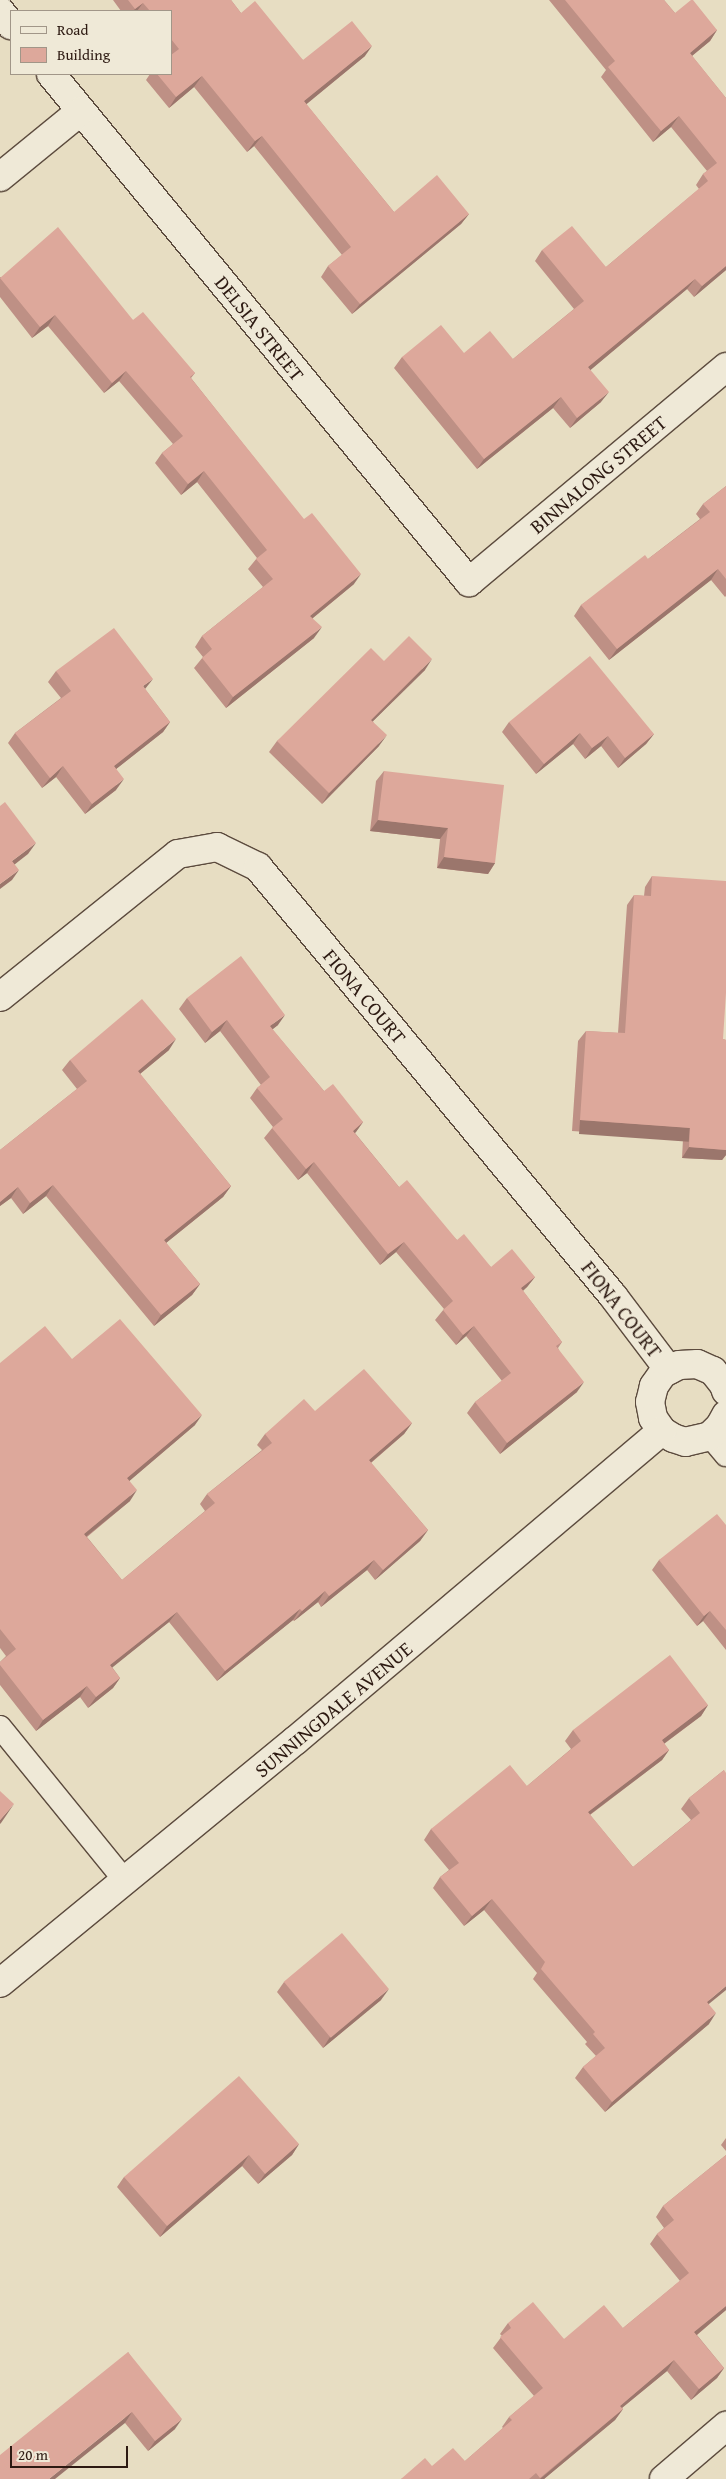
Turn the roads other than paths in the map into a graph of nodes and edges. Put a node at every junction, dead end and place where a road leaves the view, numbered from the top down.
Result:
1 (0, 11) edge
2 (10, 23) edge
3 (52, 75) edge
4 (81, 111) junction
5 (0, 177) edge
6 (726, 366) edge
7 (469, 582) joint
8 (0, 997) edge
9 (669, 1370) junction
10 (725, 1386) edge
11 (726, 1415) edge
12 (662, 1431) junction
13 (718, 1445) edge
14 (0, 1727) edge
15 (125, 1880) junction
16 (0, 1983) edge
17 (726, 2426) edge
18 (664, 2479) edge

1 - 2 street
3 - 4 street, DELSIA STREET
4 - 5 street
4 - 7 street, DELSIA STREET
6 - 7 street, BINNALONG STREET
8 - 9 street, FIONA COURT
9 - 10 street
9 - 12 street
11 - 13 street
12 - 13 street
12 - 15 street, SUNNINGDALE AVENUE
14 - 15 lane
15 - 16 street, SUNNINGDALE AVENUE
17 - 18 street

